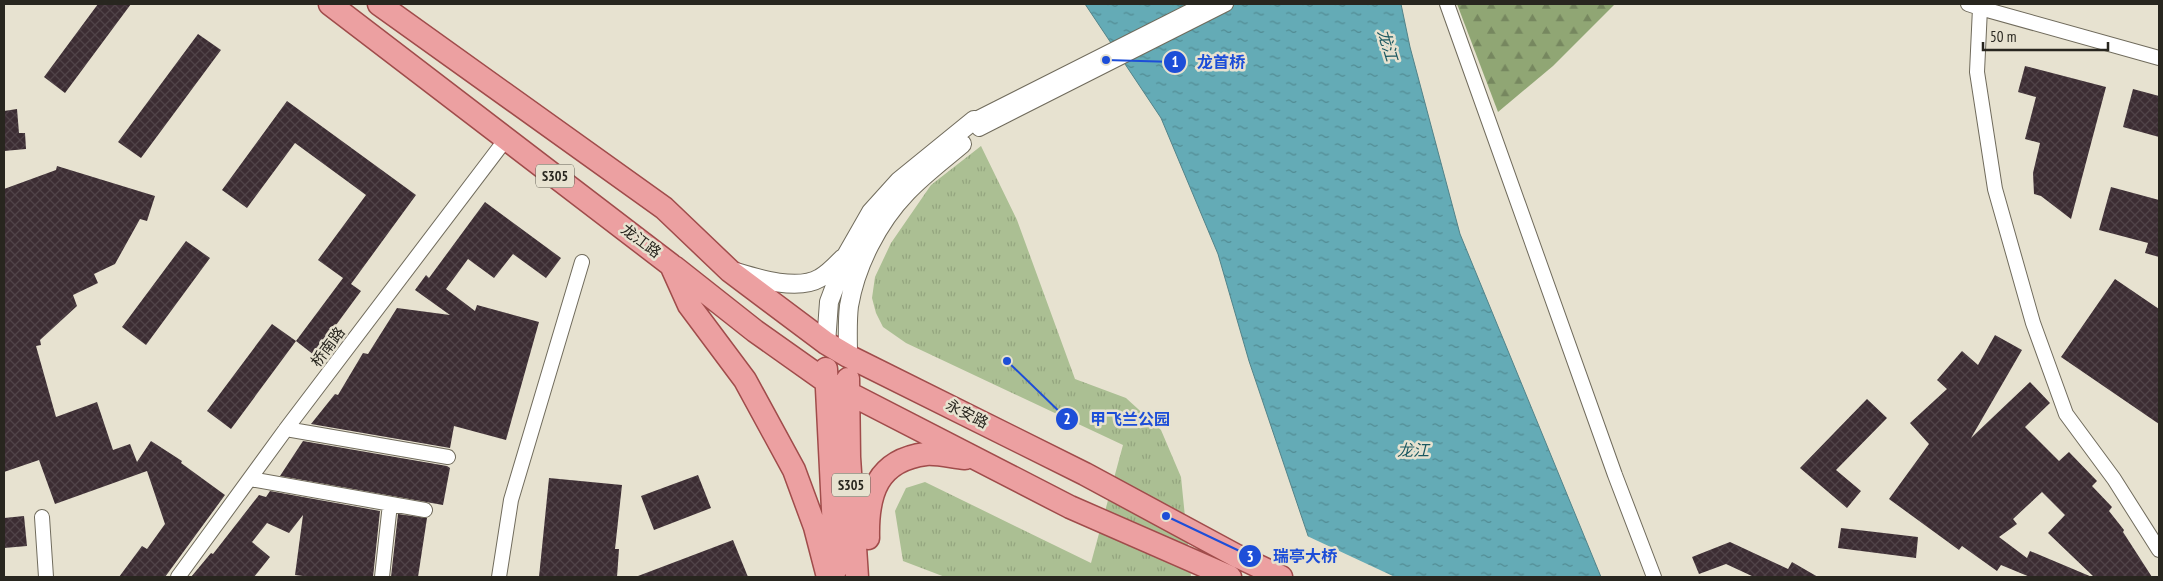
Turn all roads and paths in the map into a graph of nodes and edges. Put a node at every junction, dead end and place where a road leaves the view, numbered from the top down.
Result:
1 (330, 4) edge
2 (379, 4) edge
3 (1204, 4) edge
4 (1226, 4) edge
5 (1447, 4) edge
6 (1974, 6) edge
7 (2159, 58) edge
8 (976, 125) junction
9 (506, 139) junction
10 (847, 254) junction
11 (582, 262) dead end
12 (671, 265) junction
13 (730, 270) junction
14 (826, 343) junction
15 (848, 356) junction
16 (827, 382) junction
17 (848, 392) junction
18 (286, 429) junction
19 (448, 457) dead end
20 (980, 460) junction
21 (250, 479) junction
22 (390, 504) junction
23 (426, 510) dead end
24 (42, 517) dead end
25 (2159, 550) edge
26 (46, 577) edge
27 (178, 577) edge
28 (382, 577) edge
29 (499, 577) edge
30 (828, 577) edge
31 (836, 577) edge
32 (858, 577) edge
33 (1230, 577) edge
34 (1281, 577) edge
35 (1654, 577) edge

1 - 9 main road, 龙江路 / S305
2 - 13 main road, S305
3 - 8 street
4 - 8 street
5 - 35 street
6 - 7 street
6 - 25 street
8 - 10 street
8 - 15 street
9 - 12 main road, 龙江路 / S305
9 - 18 street, 桥南路
10 - 13 street
10 - 14 street
11 - 29 street
12 - 16 main road
12 - 30 main road, 龙江路 / S305
13 - 14 main road, 永安路
14 - 15 main road, 永安路
14 - 16 main road
15 - 17 main road
15 - 34 main road, 永安路
16 - 17 main road
16 - 31 main road
17 - 20 main road
17 - 32 main road, S305
18 - 19 street
18 - 21 street, 桥南路
20 - 32 main road
20 - 33 main road
21 - 22 street
21 - 27 street, 桥南路
22 - 23 street
22 - 28 street
24 - 26 street

